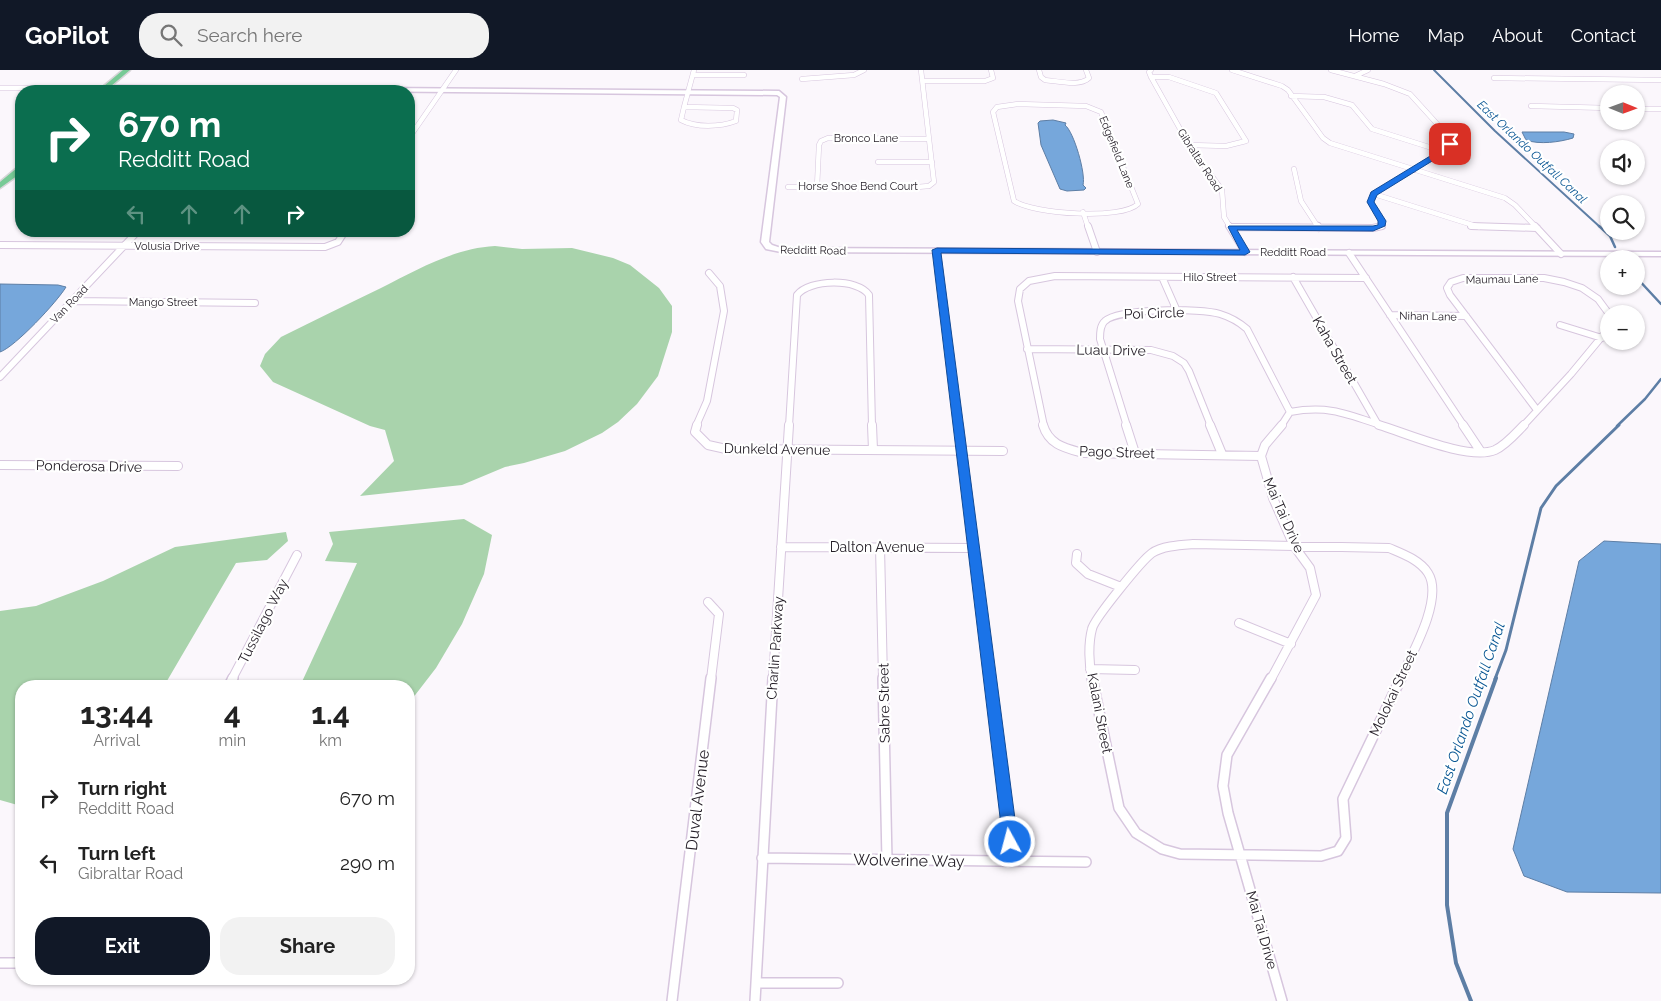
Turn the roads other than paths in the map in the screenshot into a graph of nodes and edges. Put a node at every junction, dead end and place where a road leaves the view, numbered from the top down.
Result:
1 (456, 70) edge
2 (864, 70) edge
3 (921, 70) edge
4 (991, 70) edge
5 (1039, 70) edge
6 (1086, 70) edge
7 (1151, 70) edge
8 (1232, 70) edge
9 (1331, 70) edge
10 (1368, 70) edge
11 (131, 71) edge
12 (694, 73) edge
13 (744, 75) dead end
14 (1355, 76) junction
15 (1151, 77) junction
16 (1494, 78) dead end
17 (802, 79) dead end
18 (1661, 80) edge
19 (923, 81) junction
20 (110, 85) edge
21 (118, 85) edge
22 (0, 88) edge
23 (15, 88) edge
24 (415, 90) edge
25 (441, 90) junction
26 (688, 91) junction
27 (1291, 96) junction
28 (1532, 106) dead end
29 (684, 107) junction
30 (1600, 108) edge
31 (1645, 108) edge
32 (1661, 109) edge
33 (415, 129) edge
34 (929, 139) junction
35 (1189, 146) junction
36 (1441, 152) junction
37 (1467, 159) dead end
38 (878, 162) dead end
39 (932, 162) junction
40 (15, 164) edge
41 (1415, 168) junction
42 (1294, 169) dead end
43 (15, 174) edge
44 (1, 176) edge
45 (0, 186) edge
46 (788, 187) dead end
47 (817, 187) junction
48 (1374, 194) junction
49 (1084, 212) junction
50 (1232, 227) junction
51 (1319, 228) junction
52 (1537, 228) junction
53 (132, 237) edge
54 (340, 237) edge
55 (0, 245) edge
56 (124, 246) junction
57 (937, 250) junction
58 (1097, 252) junction
59 (1245, 252) junction
60 (1349, 253) junction
61 (1561, 254) junction
62 (1661, 254) edge
63 (709, 273) dead end
64 (1055, 276) joint
65 (1162, 277) junction
66 (1293, 277) junction
67 (1366, 278) junction
68 (72, 301) junction
69 (255, 303) dead end
70 (1602, 305) edge
71 (1177, 311) junction
72 (1390, 315) junction
73 (1466, 316) junction
74 (1560, 325) dead end
75 (1600, 337) edge
76 (1600, 340) edge
77 (1027, 349) junction
78 (1104, 350) junction
79 (0, 376) edge
80 (1537, 410) junction
81 (1290, 412) junction
82 (1377, 423) junction
83 (787, 449) junction
84 (873, 450) junction
85 (962, 450) junction
86 (1003, 451) dead end
87 (1481, 452) junction
88 (1135, 453) junction
89 (1222, 454) junction
90 (1261, 456) junction
91 (0, 465) edge
92 (178, 466) dead end
93 (1294, 546) junction
94 (781, 547) junction
95 (880, 547) junction
96 (974, 548) junction
97 (1077, 554) dead end
98 (297, 555) dead end
99 (1121, 587) junction
100 (708, 602) dead end
101 (1239, 623) dead end
102 (1291, 644) junction
103 (1090, 669) junction
104 (1136, 670) dead end
105 (232, 680) edge
106 (1240, 853) junction
107 (762, 858) junction
108 (888, 860) junction
109 (1013, 861) junction
110 (1086, 862) dead end
111 (0, 962) edge
112 (15, 963) edge
113 (838, 983) dead end
114 (756, 984) junction
115 (672, 1001) edge
116 (755, 1001) edge
117 (1282, 1001) edge

1 - 25 street
2 - 17 street
3 - 19 street, Horse Shoe Bend Court
4 - 19 street
5 - 6 street
7 - 15 street, Gibraltar Road
8 - 27 street
9 - 14 street
10 - 14 street
11 - 20 main road
11 - 21 main road
12 - 13 street
12 - 26 street
14 - 36 street
15 - 35 street, Gibraltar Road
15 - 35 street
16 - 18 street
19 - 34 street, Horse Shoe Bend Court
22 - 23 street
24 - 25 street, Redditt Road
25 - 26 street, Redditt Road
25 - 33 street
26 - 29 street
26 - 57 street, Redditt Road
27 - 36 street
27 - 41 street
28 - 30 street
29 - 29 street
31 - 32 street
34 - 39 street, Horse Shoe Bend Court
34 - 47 street, Bronco Lane
35 - 50 street, Gibraltar Road
36 - 37 street
36 - 41 street
38 - 39 street
39 - 47 street, Horse Shoe Bend Court
40 - 44 main road
41 - 48 street
41 - 52 street
42 - 51 street
43 - 45 main road
46 - 47 street, Horse Shoe Bend Court
48 - 51 street
48 - 52 street
49 - 49 street, Edgefield Lane
49 - 58 street
50 - 51 street
50 - 59 street, Gibraltar Road
52 - 61 street
53 - 56 street, Van Road
54 - 56 street, Volusia Drive
55 - 56 street, Volusia Drive
56 - 68 street, Van Road
57 - 58 street, Redditt Road
57 - 85 street
58 - 59 street, Redditt Road
59 - 60 street, Redditt Road
60 - 61 street, Redditt Road
60 - 67 street
61 - 62 street, Redditt Road
63 - 83 street, Dunkeld Avenue
64 - 65 street, Hilo Street
64 - 77 street, Pago Street
65 - 66 street, Hilo Street
65 - 71 street
66 - 67 street, Hilo Street
66 - 82 street, Kaha Street
67 - 72 street
68 - 69 street, Mango Street
68 - 79 street, Van Road
70 - 73 street, Maumau Lane
71 - 78 street, Poi Circle
71 - 81 street, Poi Circle
72 - 73 street, Nihan Lane
72 - 87 street
73 - 80 street, Maumau Lane
74 - 75 street
76 - 80 street
77 - 78 street, Luau Drive
77 - 88 street, Pago Street
78 - 88 street, Poi Circle
78 - 89 street, Luau Drive
80 - 87 street
81 - 82 street
81 - 90 street
82 - 87 street
83 - 84 street, Dunkeld Avenue
83 - 84 street, Charlin Parkway
83 - 94 street, Charlin Parkway
84 - 85 street, Dunkeld Avenue
85 - 86 street, Dunkeld Avenue
85 - 96 street
88 - 89 street, Pago Street
89 - 90 street, Pago Street
90 - 93 street, Mai Tai Drive
91 - 92 street, Ponderosa Drive
93 - 99 street, Kalani Street
93 - 102 street, Mai Tai Drive
93 - 106 street, Molokai Street
94 - 95 street, Dalton Avenue
94 - 107 street, Charlin Parkway
95 - 96 street, Dalton Avenue
95 - 108 street, Sabre Street
96 - 109 street
97 - 99 street
98 - 105 street, Tussilago Way
99 - 103 street, Kalani Street
100 - 115 street, Duval Avenue
101 - 102 street
102 - 106 street, Mai Tai Drive
103 - 104 street
103 - 106 street, Kalani Street
106 - 117 street, Mai Tai Drive
107 - 108 street, Wolverine Way
107 - 114 street, Charlin Parkway
108 - 109 street, Wolverine Way
109 - 110 street, Wolverine Way
111 - 112 street
113 - 114 street
114 - 116 street, Charlin Parkway

